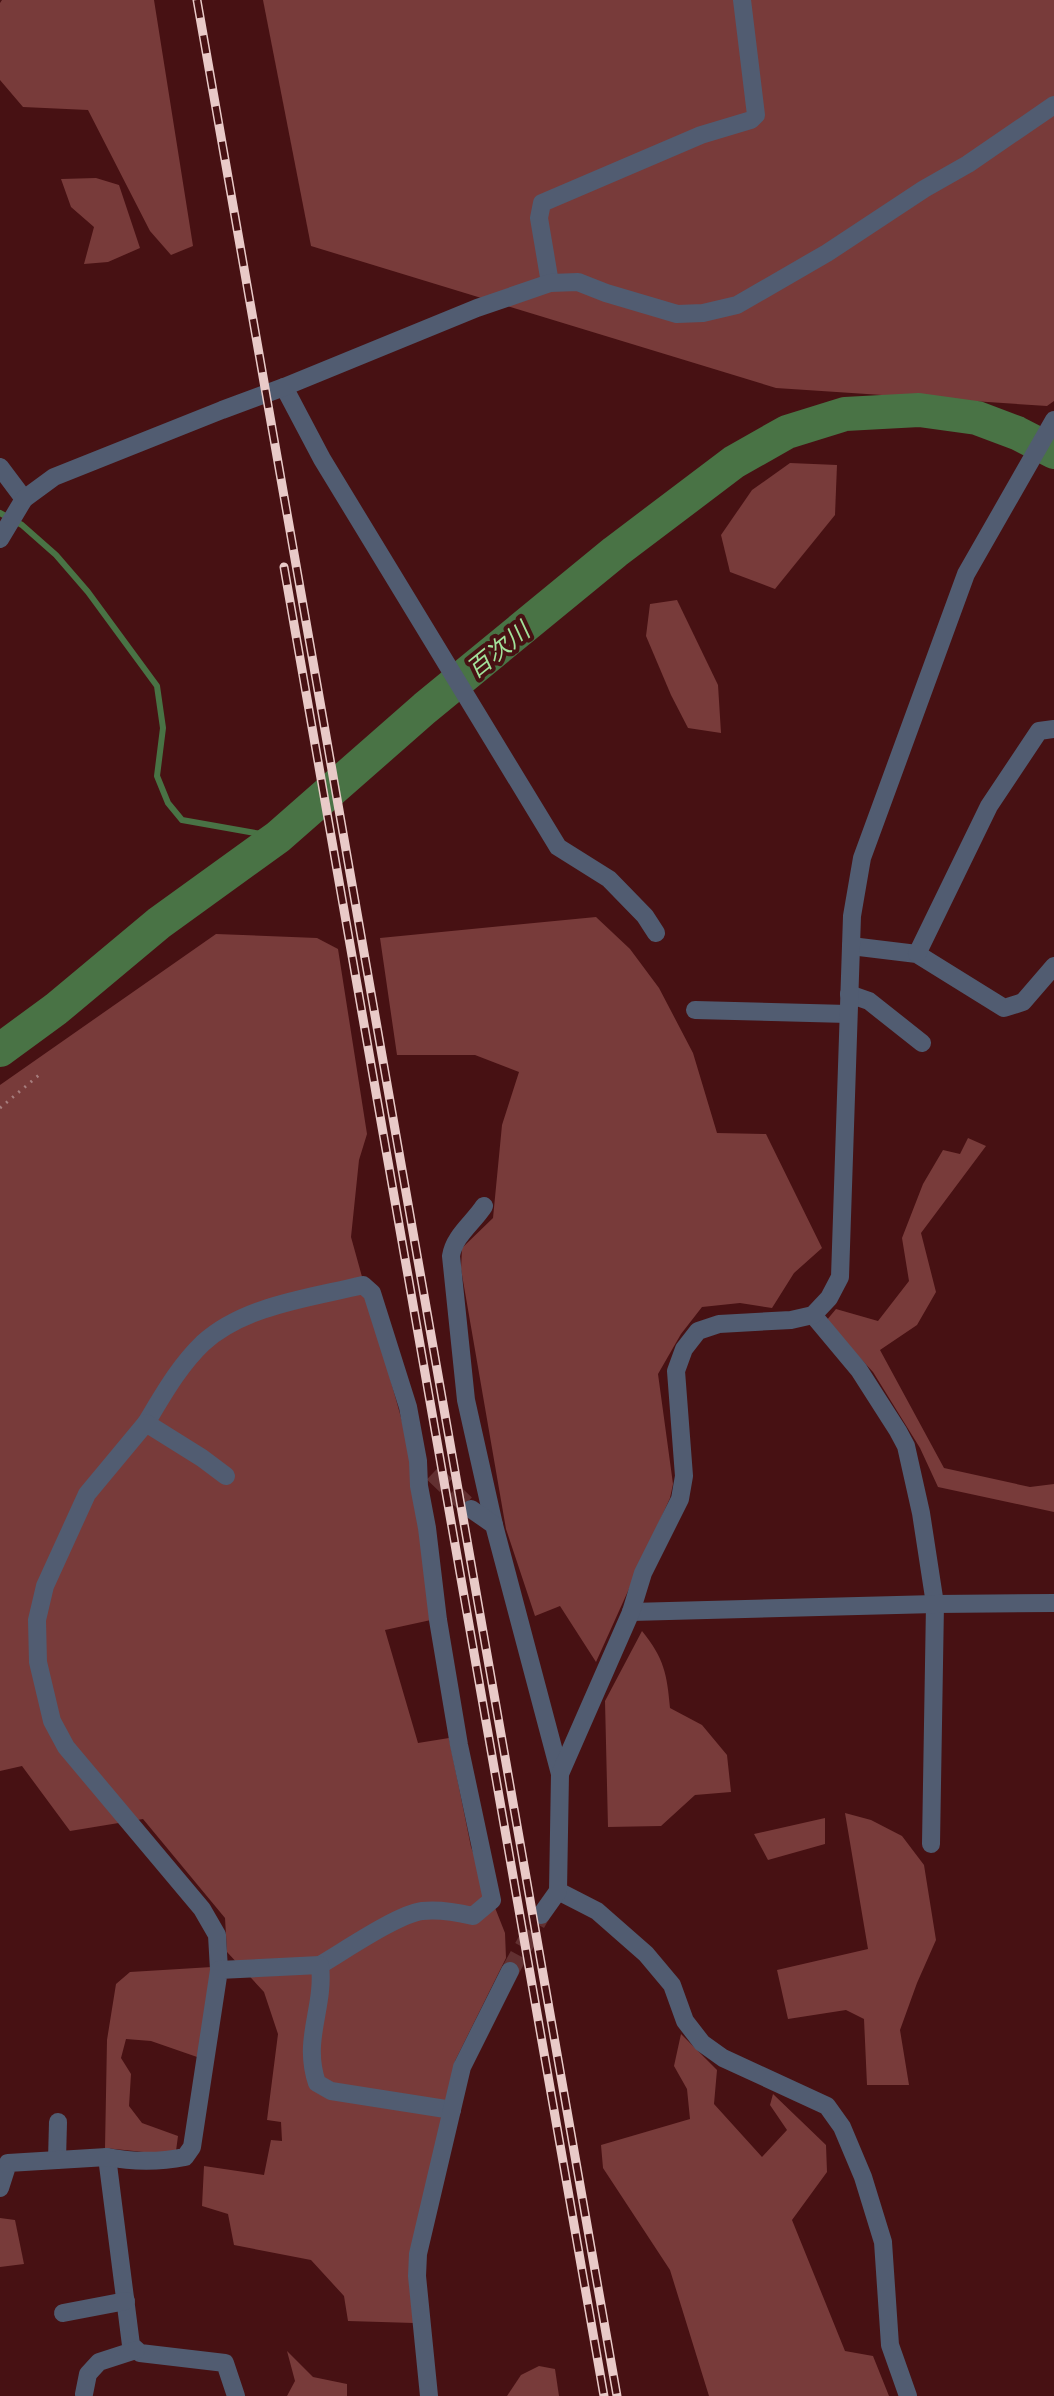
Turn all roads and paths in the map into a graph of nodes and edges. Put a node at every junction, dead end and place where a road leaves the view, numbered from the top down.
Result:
1 (742, 0) edge
2 (1054, 105) edge
3 (550, 283) junction
4 (284, 387) junction
5 (1052, 425) edge
6 (0, 467) edge
7 (12, 520) edge
8 (1054, 729) edge
9 (656, 933) dead end
10 (851, 946) junction
11 (917, 954) junction
12 (1054, 966) edge
13 (849, 994) junction
14 (695, 1010) dead end
15 (848, 1014) junction
16 (922, 1043) dead end
17 (39, 1075) dead end
18 (0, 1108) edge
19 (484, 1206) dead end
20 (813, 1315) junction
21 (146, 1423) junction
22 (226, 1476) dead end
23 (471, 1509) tunnel mouth
24 (494, 1525) junction
25 (1054, 1603) edge
26 (935, 1604) junction
27 (631, 1612) junction
28 (560, 1774) junction
29 (931, 1844) dead end
30 (558, 1891) junction
31 (541, 1915) tunnel mouth
32 (320, 1965) junction
33 (219, 1970) junction
34 (510, 1971) tunnel mouth
35 (452, 2110) junction
36 (58, 2122) dead end
37 (4, 2157) edge
38 (107, 2157) junction
39 (57, 2160) junction
40 (0, 2188) edge
41 (126, 2301) junction
42 (63, 2313) dead end
43 (136, 2350) junction
44 (84, 2394) dead end
45 (236, 2396) edge
46 (429, 2396) edge
47 (908, 2396) edge

1 - 3 street
2 - 3 street
3 - 4 street
4 - 7 street
4 - 9 street
5 - 10 street
6 - 7 street
8 - 11 street
10 - 11 street
10 - 13 street
11 - 12 street
13 - 15 street
13 - 16 street
14 - 15 street
15 - 20 street
17 - 18 path
19 - 24 street
20 - 26 street
20 - 27 street
21 - 22 street
21 - 32 street
21 - 33 street
23 - 24 street
24 - 28 street
25 - 26 street
26 - 27 street
26 - 29 street
27 - 28 street
28 - 30 street
30 - 31 street
30 - 47 street
32 - 33 street
32 - 35 street
33 - 38 street
34 - 35 street
35 - 46 street
36 - 39 street
37 - 39 street
37 - 40 street
38 - 39 street
38 - 41 street
41 - 42 street
41 - 43 street
43 - 44 street
43 - 45 street

